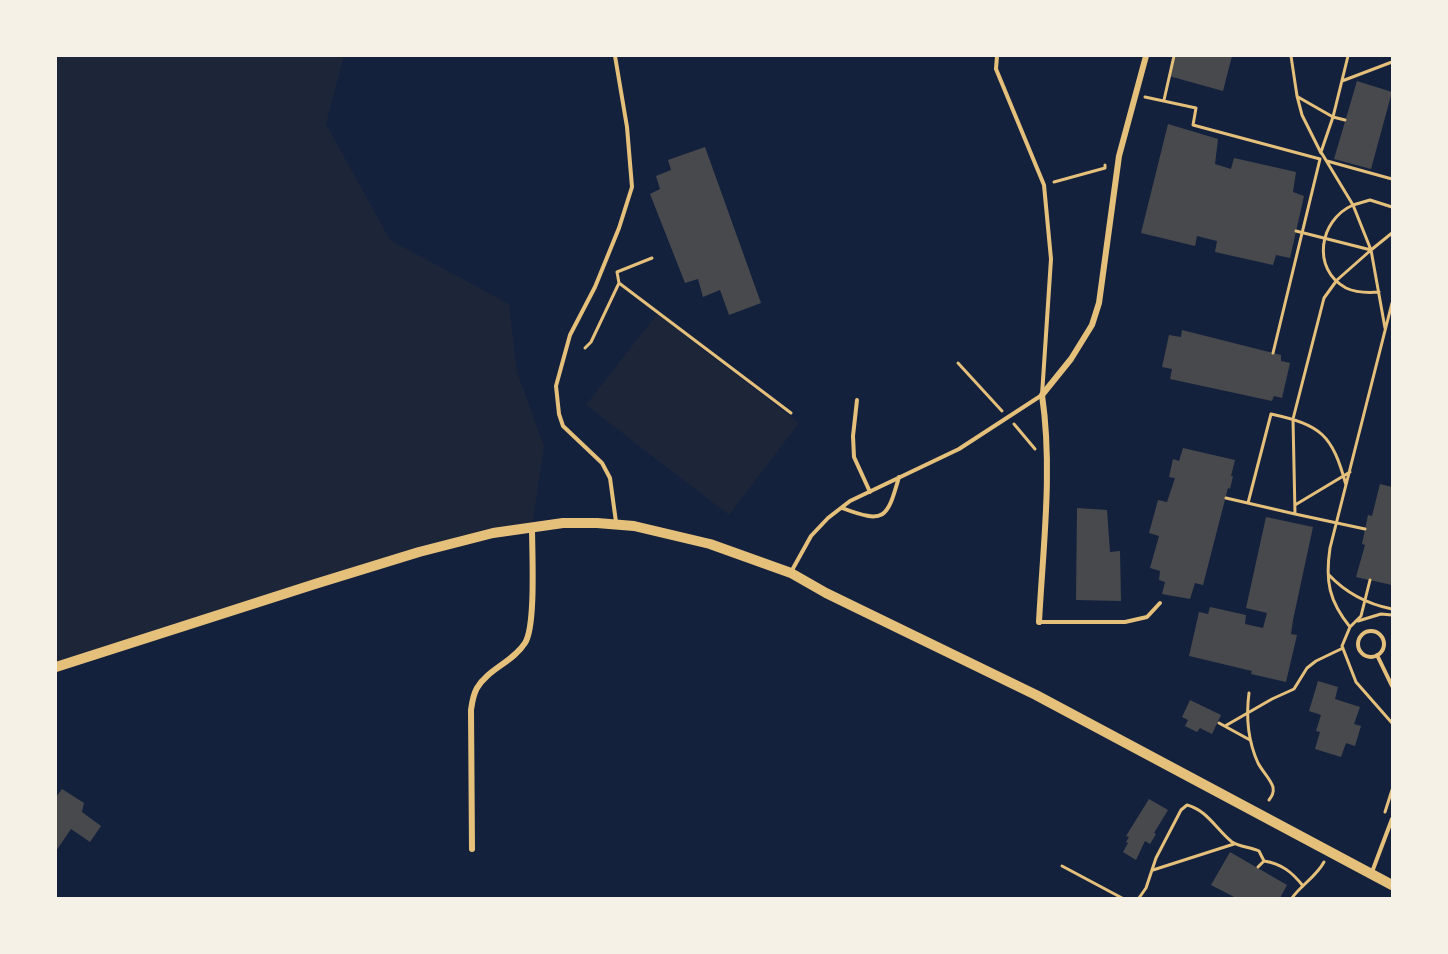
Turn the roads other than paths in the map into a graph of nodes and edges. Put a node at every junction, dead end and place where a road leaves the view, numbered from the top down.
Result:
1 (615, 56) edge
2 (997, 56) edge
3 (1146, 56) edge
4 (1042, 395) junction
5 (857, 400) dead end
6 (899, 477) junction
7 (870, 492) junction
8 (841, 508) junction
9 (617, 525) junction
10 (532, 526) junction
11 (791, 573) junction
12 (1160, 603) dead end
13 (1039, 622) joint
14 (1377, 655) junction
15 (56, 668) edge
16 (1392, 686) edge
17 (1392, 819) edge
18 (472, 849) dead end
19 (1371, 874) junction
20 (1392, 885) edge

1 - 9 lane
2 - 4 lane
3 - 4 street
4 - 6 lane
4 - 13 street
5 - 7 lane
6 - 7 lane
6 - 8 lane
7 - 8 lane
8 - 11 lane
9 - 10 street
9 - 11 street
10 - 15 street
10 - 18 street
11 - 19 street
12 - 13 lane
14 - 14 lane
14 - 16 lane
17 - 19 lane
19 - 20 street

